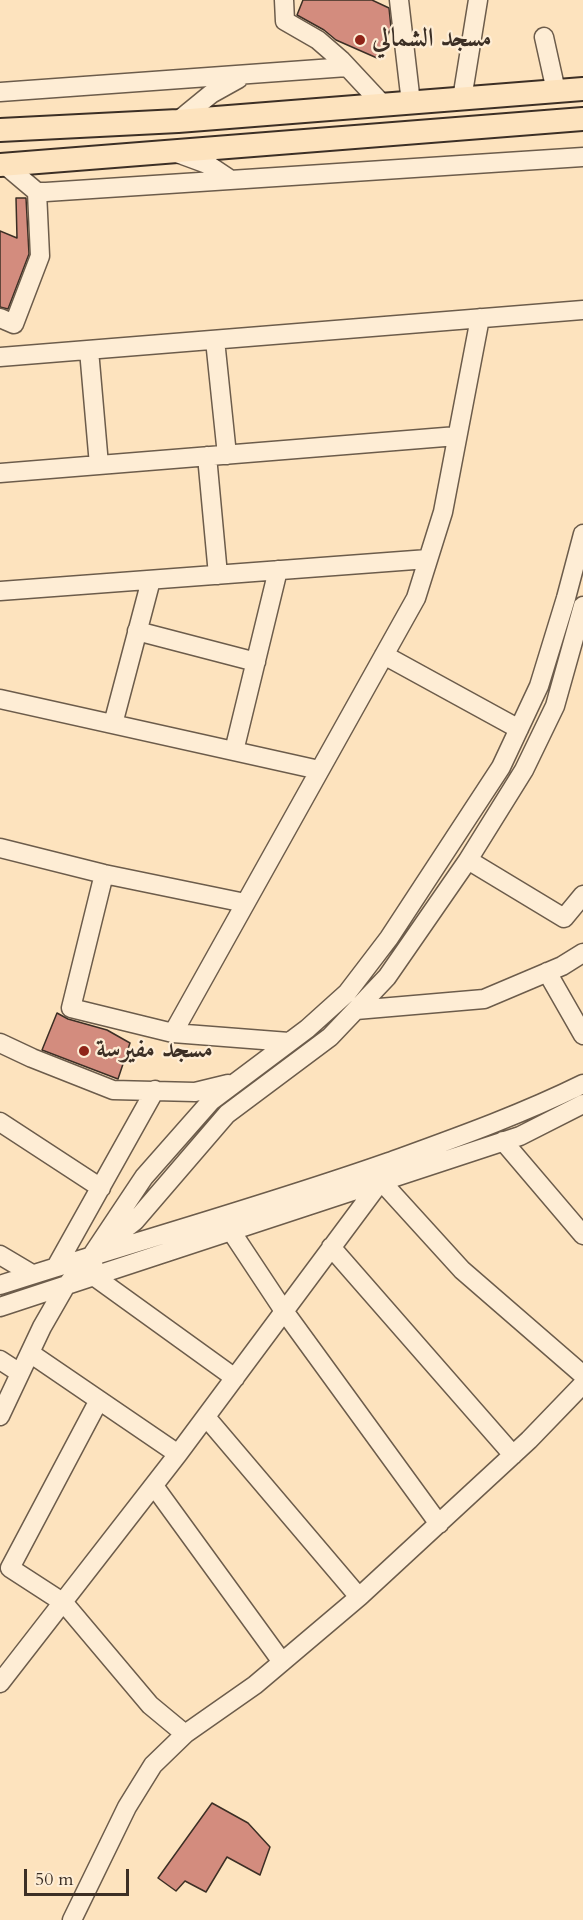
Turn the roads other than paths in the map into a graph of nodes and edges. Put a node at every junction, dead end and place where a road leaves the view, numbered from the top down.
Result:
1 (284, 0) edge
2 (399, 0) edge
3 (477, 0) edge
4 (544, 37) dead end
5 (347, 67) junction
6 (245, 75) junction
7 (583, 89) edge
8 (0, 92) edge
9 (556, 92) junction
10 (462, 99) junction
11 (411, 103) junction
12 (383, 105) junction
13 (583, 119) edge
14 (178, 121) junction
15 (0, 130) edge
16 (172, 152) junction
17 (583, 157) edge
18 (2, 165) edge
19 (231, 180) junction
20 (37, 192) junction
21 (583, 310) edge
22 (480, 318) junction
23 (7, 321) edge
24 (215, 339) junction
25 (89, 350) junction
26 (8, 356) edge
27 (457, 436) junction
28 (227, 455) junction
29 (207, 456) junction
30 (99, 465) junction
31 (0, 473) edge
32 (583, 534) edge
33 (428, 559) junction
34 (278, 570) junction
35 (218, 575) junction
36 (151, 580) junction
37 (0, 591) edge
38 (583, 606) edge
39 (137, 632) junction
40 (384, 655) junction
41 (256, 662) junction
42 (0, 699) edge
43 (113, 724) junction
44 (519, 729) junction
45 (234, 751) junction
46 (320, 770) junction
47 (0, 848) edge
48 (468, 860) junction
49 (104, 874) junction
50 (583, 895) edge
51 (245, 903) junction
52 (583, 953) edge
53 (547, 972) junction
54 (356, 1010) junction
55 (173, 1033) junction
56 (583, 1035) edge
57 (289, 1042) junction
58 (0, 1043) edge
59 (237, 1081) junction
60 (583, 1084) edge
61 (154, 1090) junction
62 (583, 1104) edge
63 (0, 1122) edge
64 (503, 1141) junction
65 (381, 1180) junction
66 (101, 1188) junction
67 (231, 1231) junction
68 (583, 1235) edge
69 (331, 1247) junction
70 (0, 1255) edge
71 (92, 1255) junction
72 (56, 1267) junction
73 (32, 1274) junction
74 (95, 1277) junction
75 (0, 1285) edge
76 (64, 1287) junction
77 (0, 1307) edge
78 (284, 1311) junction
79 (30, 1353) junction
80 (0, 1360) edge
81 (20, 1373) junction
82 (583, 1375) edge
83 (235, 1378) junction
84 (583, 1384) edge
85 (99, 1400) junction
86 (0, 1416) edge
87 (206, 1417) junction
88 (178, 1454) junction
89 (513, 1455) junction
90 (154, 1486) junction
91 (439, 1524) junction
92 (359, 1597) junction
93 (64, 1603) junction
94 (282, 1662) junction
95 (0, 1683) edge
96 (185, 1734) junction
97 (72, 1920) edge

1 - 5 street
2 - 11 street
3 - 10 street
4 - 9 street
5 - 6 street
5 - 12 street
6 - 8 street
6 - 14 street
7 - 9 main road
9 - 10 main road
10 - 11 main road
11 - 12 main road
12 - 14 main road
13 - 16 main road
14 - 15 main road
16 - 18 main road
16 - 19 street
17 - 19 street
18 - 20 street
19 - 20 street
20 - 23 street
21 - 22 street
22 - 24 street
22 - 27 street
23 - 26 street
24 - 25 street
24 - 28 street
25 - 26 street
25 - 30 street
27 - 28 street
27 - 33 street
28 - 29 street
29 - 30 street
29 - 35 street
30 - 31 street
32 - 44 street
33 - 34 street
33 - 40 street
34 - 35 street
34 - 41 street
35 - 36 street
36 - 37 street
36 - 39 street
38 - 48 street
39 - 41 street
39 - 43 street
40 - 44 street
40 - 46 street
41 - 45 street
42 - 43 street
43 - 45 street
44 - 57 street
45 - 46 street
46 - 51 street
47 - 49 street
48 - 50 street
48 - 54 street
49 - 51 street
49 - 55 street
51 - 55 street
52 - 53 street
53 - 54 street
53 - 56 street
54 - 71 street
55 - 57 street
57 - 59 street
58 - 61 street
59 - 61 street
59 - 71 street
60 - 71 street
61 - 66 street
62 - 64 street
63 - 66 street
64 - 65 street
64 - 68 street
65 - 67 street
65 - 69 street
65 - 82 street
66 - 72 street
67 - 74 street
67 - 78 street
69 - 78 street
69 - 89 street
70 - 73 street
71 - 72 street
71 - 74 street
71 - 76 street
72 - 73 street
73 - 75 street
74 - 76 street
74 - 83 street
76 - 77 street
76 - 79 street
78 - 83 street
78 - 91 street
79 - 81 street
79 - 85 street
80 - 81 street
81 - 86 street
83 - 87 street
84 - 89 street
85 - 88 street
85 - 93 street
87 - 88 street
87 - 92 street
88 - 90 street
89 - 91 street
90 - 93 street
90 - 94 street
91 - 92 street
92 - 94 street
93 - 95 street
93 - 96 street
94 - 96 street
96 - 97 street

